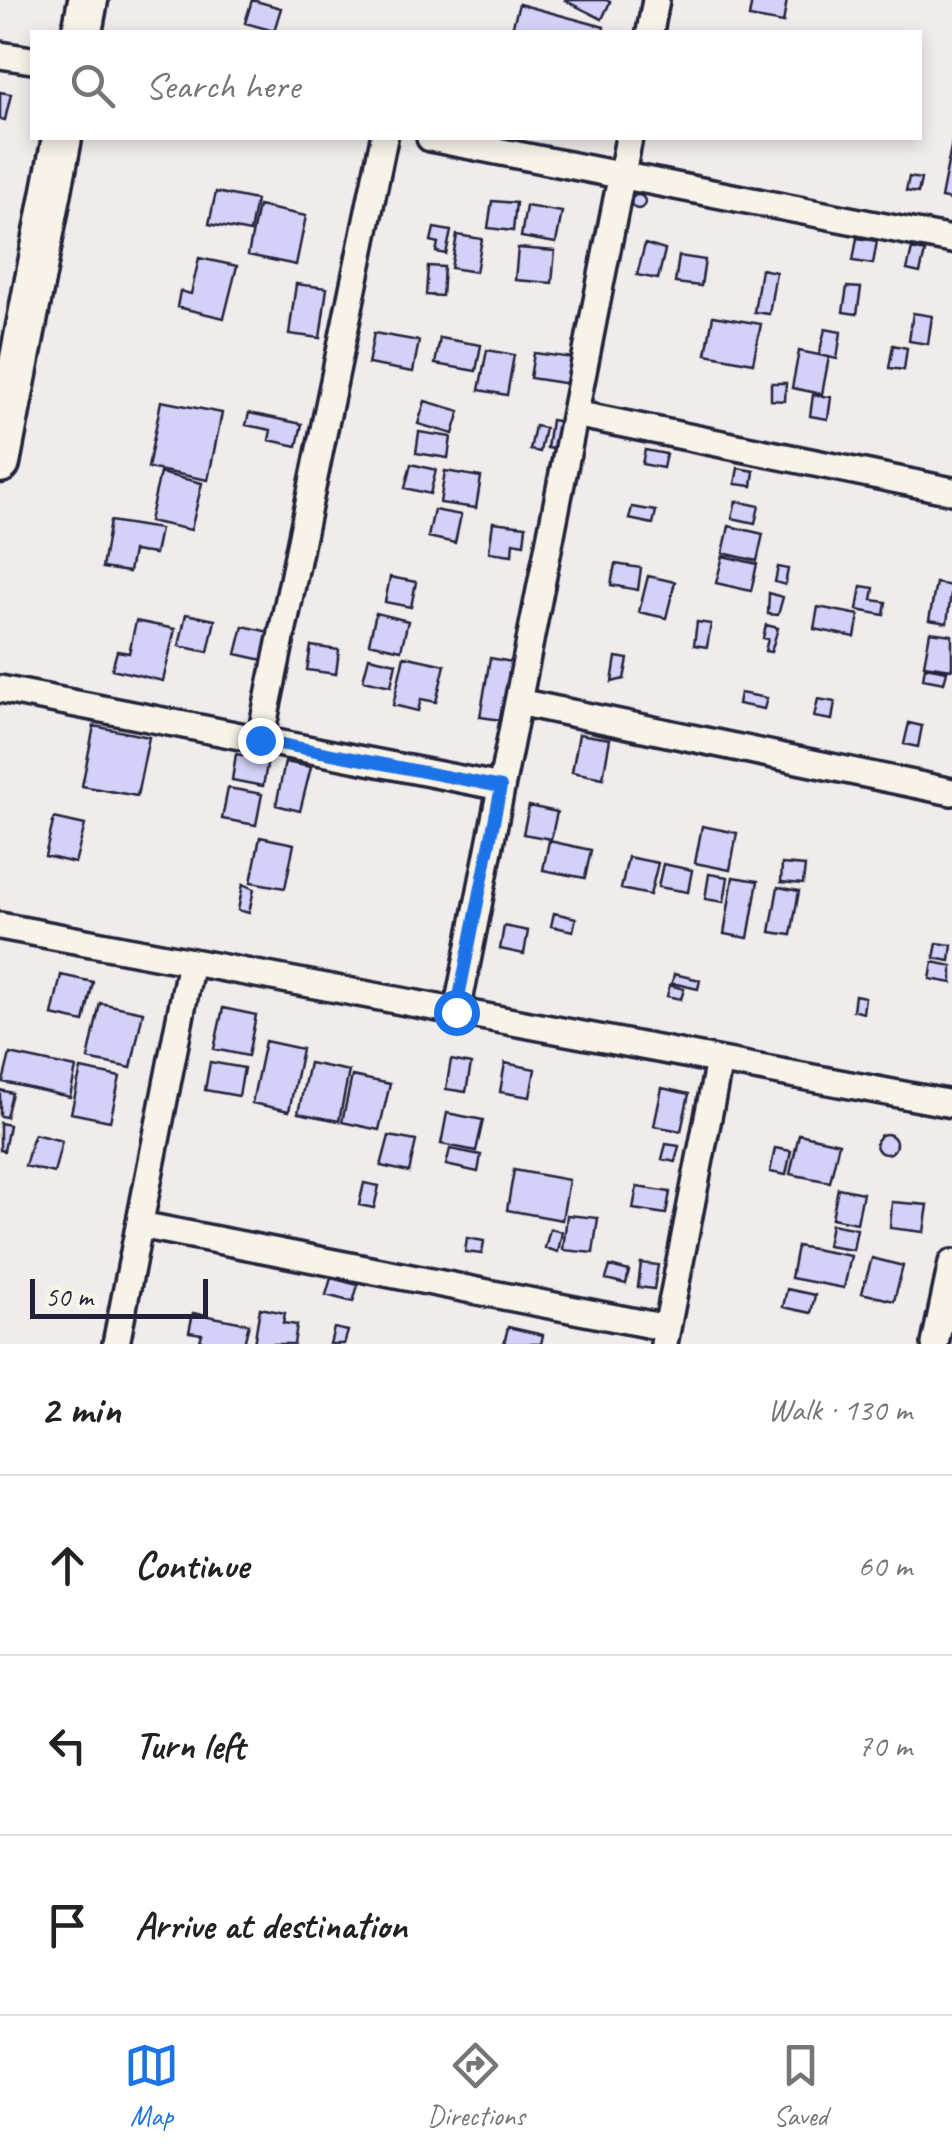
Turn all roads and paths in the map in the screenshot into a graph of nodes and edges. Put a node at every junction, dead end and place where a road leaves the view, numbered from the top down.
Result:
1 (88, 0) edge
2 (656, 0) edge
3 (82, 30) edge
4 (650, 30) edge
5 (0, 54) edge
6 (30, 60) edge
7 (61, 140) edge
8 (384, 140) edge
9 (440, 140) edge
10 (629, 140) edge
11 (622, 175) junction
12 (952, 240) edge
13 (12, 333) edge
14 (575, 414) junction
15 (0, 463) edge
16 (952, 491) edge
17 (0, 690) edge
18 (518, 702) junction
19 (260, 740) junction
20 (501, 787) junction
21 (952, 792) edge
22 (0, 926) edge
23 (192, 962) junction
24 (456, 1012) junction
25 (720, 1061) junction
26 (952, 1104) edge
27 (140, 1225) junction
28 (952, 1263) edge
29 (666, 1336) edge
30 (116, 1344) edge
31 (935, 1344) edge

1 - 3 street
2 - 4 street
5 - 6 street
7 - 13 street
8 - 19 street
9 - 11 street
10 - 11 street
11 - 12 street
11 - 14 street
13 - 15 street
14 - 16 street
14 - 18 street
17 - 19 street
18 - 20 street
18 - 21 street
19 - 20 street
20 - 24 street
22 - 23 street
23 - 24 street
23 - 27 street
24 - 25 street
25 - 26 street
25 - 29 street
27 - 29 street
27 - 30 street
28 - 31 street

